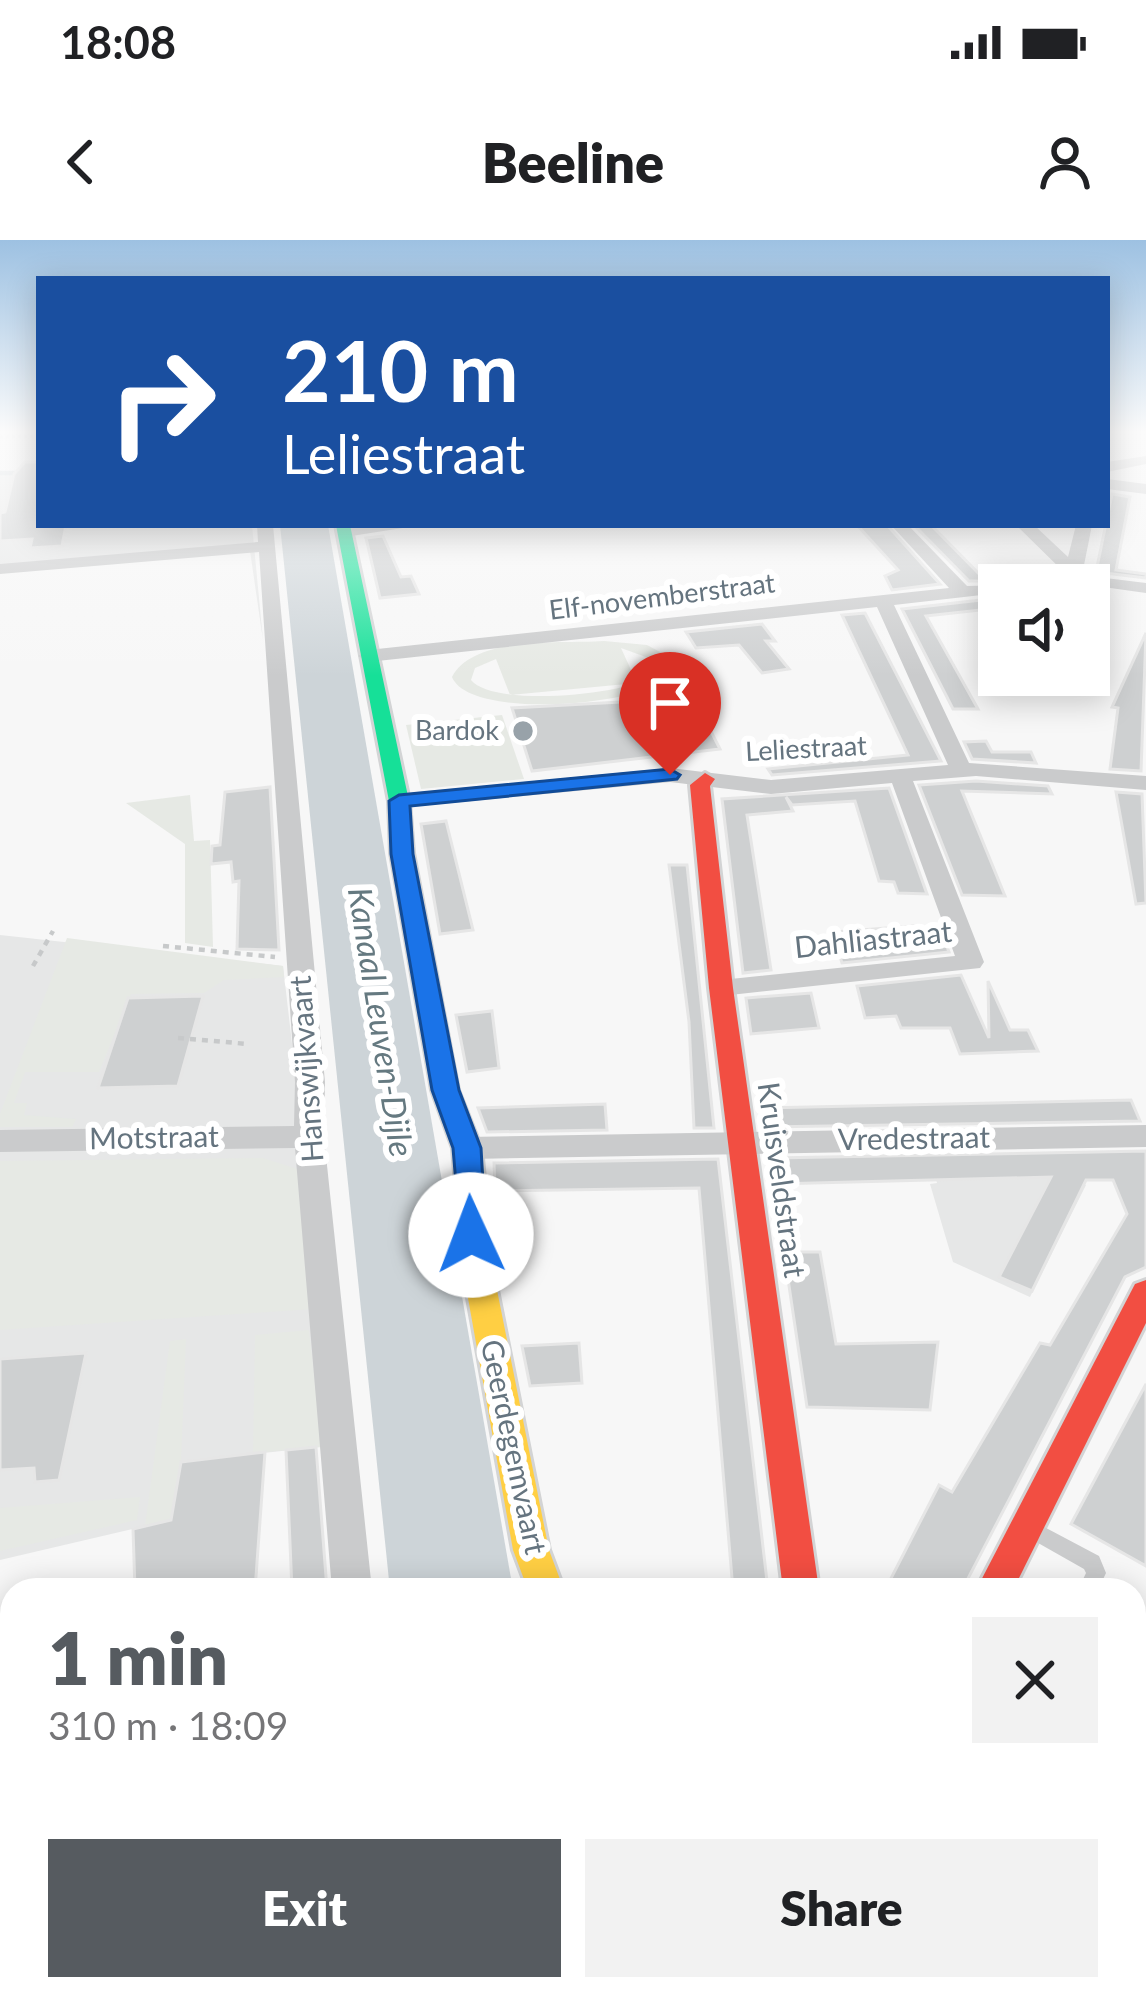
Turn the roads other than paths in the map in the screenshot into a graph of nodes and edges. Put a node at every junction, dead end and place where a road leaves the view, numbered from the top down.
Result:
1 (344, 528) edge
2 (902, 528) edge
3 (1027, 528) edge
4 (1084, 528) edge
5 (264, 536) edge
6 (1066, 564) edge
7 (1080, 564) edge
8 (0, 569) edge
9 (1110, 582) edge
10 (1146, 588) edge
11 (978, 590) edge
12 (962, 591) junction
13 (882, 598) junction
14 (368, 656) junction
15 (961, 770) junction
16 (899, 773) junction
17 (705, 779) junction
18 (1146, 783) edge
19 (399, 801) junction
20 (721, 988) junction
21 (1146, 1136) edge
22 (309, 1137) junction
23 (0, 1141) edge
24 (744, 1142) junction
25 (467, 1148) junction
26 (1145, 1297) edge
27 (1024, 1526) junction
28 (351, 1578) edge
29 (542, 1578) edge
30 (799, 1578) edge
31 (1000, 1578) edge
32 (1094, 1578) edge

1 - 14 street, Geerdegemvaart
2 - 12 street
3 - 6 street
4 - 7 street
5 - 8 street
5 - 22 street, Hanswijkvaart
9 - 10 street
11 - 12 street, Elf-novemberstraat
12 - 13 street, Elf-novemberstraat
13 - 14 street, Elf-novemberstraat
13 - 15 street
14 - 19 street, Geerdegemvaart
15 - 16 street, Leliestraat
15 - 18 street, Leliestraat
16 - 17 street, Leliestraat
16 - 20 street, Dahliastraat
17 - 19 street, Leliestraat
17 - 20 street, Kruisveldstraat
19 - 25 street, Geerdegemvaart
20 - 24 street, Kruisveldstraat
21 - 24 street, Vredestraat
22 - 23 street, Motstraat
22 - 28 street, Hanswijkvaart
24 - 25 street, Vredestraat
24 - 30 street, Kruisveldstraat
25 - 29 street, Geerdegemvaart
26 - 27 street
27 - 31 street
27 - 32 lane

